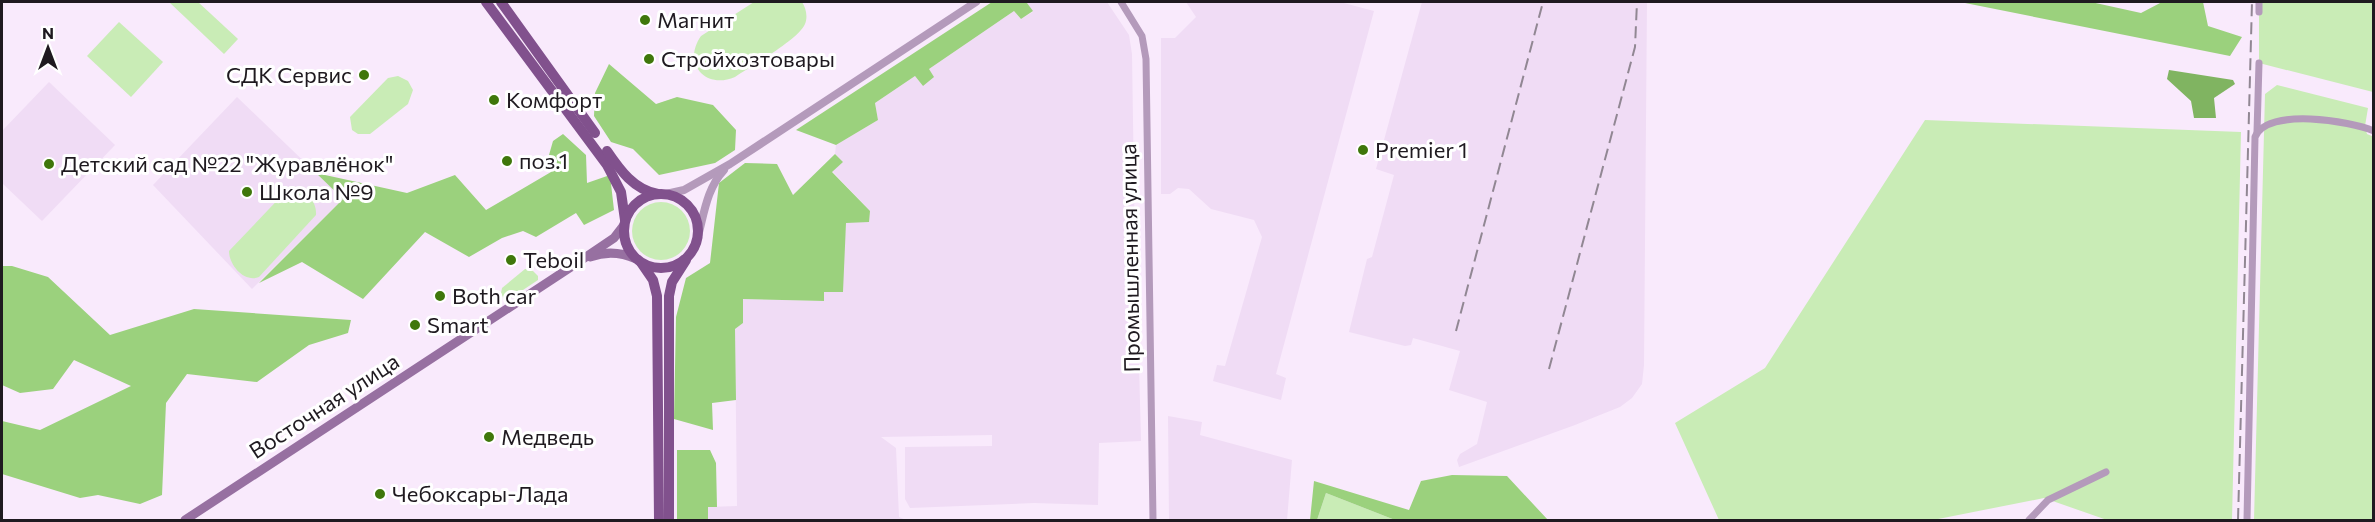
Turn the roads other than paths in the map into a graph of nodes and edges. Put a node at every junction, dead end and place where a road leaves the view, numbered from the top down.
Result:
1 (486, 2) edge
2 (501, 2) edge
3 (976, 2) edge
4 (1121, 2) edge
5 (2259, 2) edge
6 (2259, 12) dead end
7 (2259, 63) dead end
8 (584, 125) junction
9 (2373, 130) edge
10 (2257, 132) junction
11 (601, 148) junction
12 (730, 164) junction
13 (662, 194) junction
14 (625, 222) junction
15 (698, 236) junction
16 (686, 260) junction
17 (639, 262) junction
18 (574, 265) junction
19 (663, 446) junction
20 (2106, 472) dead end
21 (184, 520) edge
22 (658, 520) edge
23 (669, 520) edge
24 (1153, 520) edge
25 (2029, 520) edge
26 (2247, 520) edge

1 - 8 main road
2 - 8 main road
3 - 12 street
4 - 24 street, Промышленная улица
5 - 6 street
7 - 10 street
8 - 11 main road
9 - 10 street
10 - 26 street
11 - 13 main road
11 - 14 main road
12 - 13 street
12 - 15 street
13 - 14 main road
13 - 15 main road
14 - 17 main road
14 - 18 main road, Восточная улица
15 - 16 main road
16 - 17 main road
16 - 19 main road
17 - 18 main road, Восточная улица
17 - 19 main road
18 - 21 main road, Восточная улица
19 - 22 main road
19 - 23 main road
20 - 25 street

